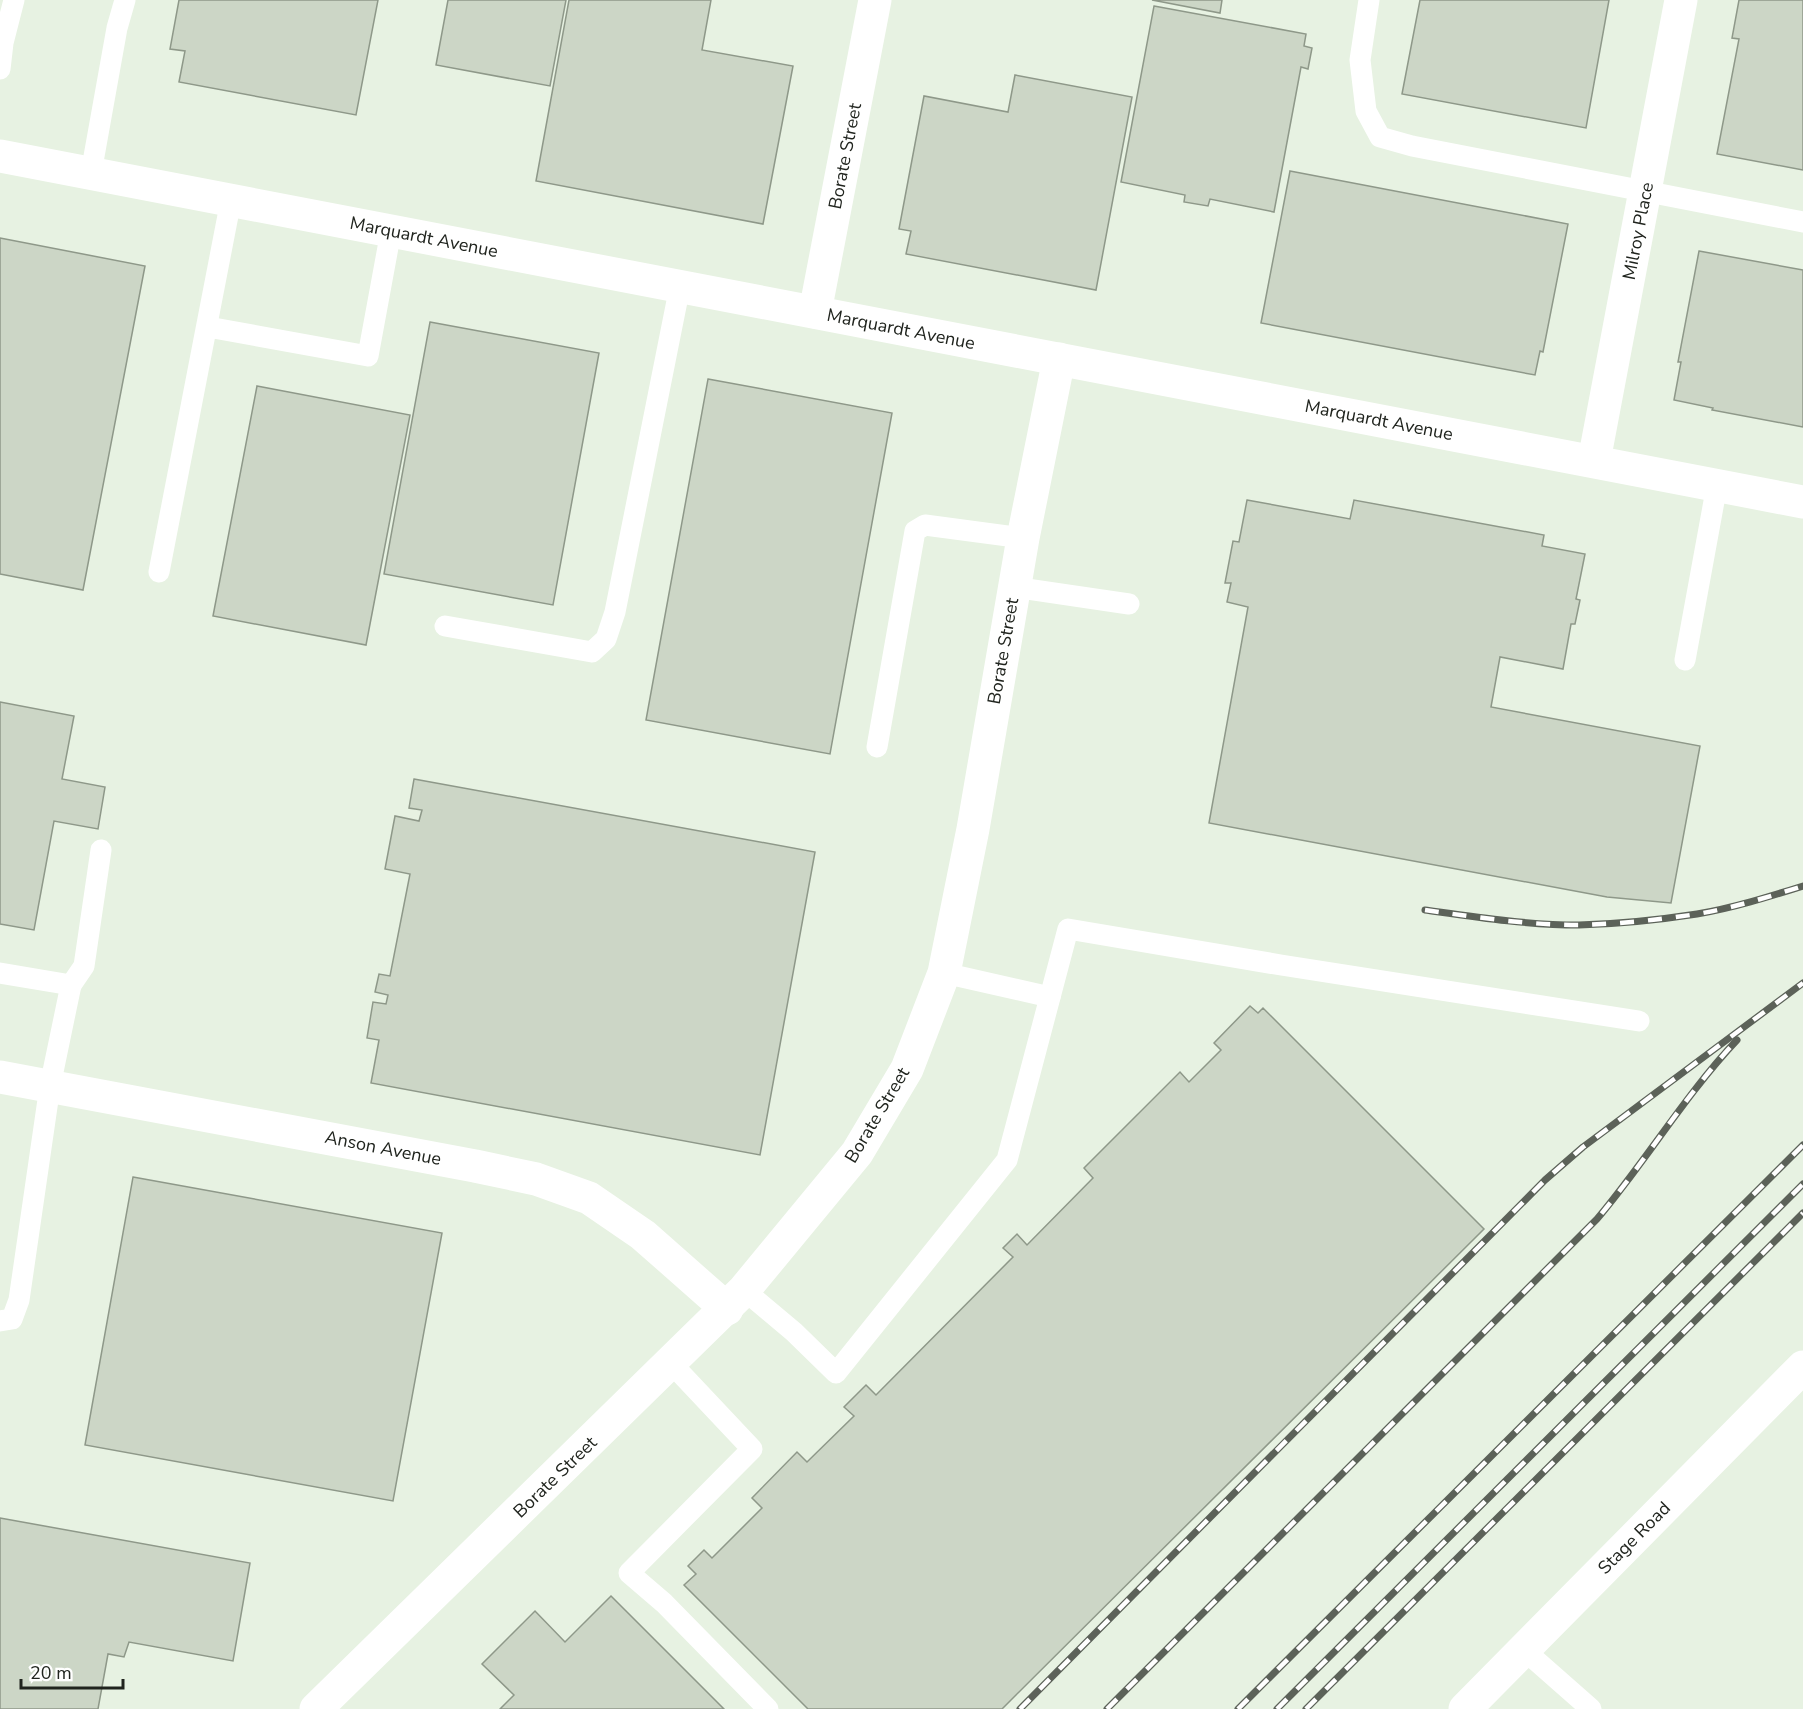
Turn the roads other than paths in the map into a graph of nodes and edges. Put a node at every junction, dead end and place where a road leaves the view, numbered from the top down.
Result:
1 (14, 0) edge
2 (125, 0) edge
3 (875, 0) edge
4 (1369, 0) edge
5 (1681, 0) edge
6 (0, 69) edge
7 (0, 156) edge
8 (91, 173) junction
9 (1645, 193) junction
10 (231, 200) junction
11 (1803, 222) edge
12 (391, 231) junction
13 (680, 286) junction
14 (815, 312) junction
15 (208, 327) junction
16 (1059, 359) junction
17 (1594, 461) junction
18 (1717, 485) junction
19 (1803, 502) edge
20 (1023, 538) junction
21 (159, 572) dead end
22 (1014, 587) junction
23 (1129, 604) dead end
24 (445, 626) dead end
25 (1684, 660) dead end
26 (877, 747) dead end
27 (101, 850) dead end
28 (0, 973) edge
29 (944, 973) junction
30 (71, 985) junction
31 (1050, 997) junction
32 (1638, 1021) dead end
33 (0, 1077) edge
34 (50, 1086) junction
35 (735, 1299) junction
36 (0, 1321) edge
37 (671, 1363) junction
38 (1803, 1367) edge
39 (1524, 1650) junction
40 (316, 1709) edge
41 (768, 1709) edge
42 (1466, 1709) edge
43 (1591, 1709) edge

1 - 6 lane
2 - 8 lane
3 - 14 street, Borate Street
4 - 9 lane
5 - 9 street, Milroy Place
7 - 8 street, Marquardt Avenue
8 - 10 street, Marquardt Avenue
9 - 11 lane
9 - 17 street, Milroy Place
10 - 12 street, Marquardt Avenue
10 - 15 lane
12 - 13 street, Marquardt Avenue
12 - 15 lane
13 - 14 street, Marquardt Avenue
13 - 24 lane
14 - 16 street, Marquardt Avenue
15 - 21 lane
16 - 17 street, Marquardt Avenue
16 - 20 street, Borate Street
17 - 18 street, Marquardt Avenue
18 - 19 street, Marquardt Avenue
18 - 25 lane
20 - 22 street, Borate Street
20 - 26 lane
22 - 23 lane
22 - 29 street, Borate Street
27 - 30 lane
28 - 30 lane
29 - 31 lane
29 - 35 street, Borate Street
30 - 34 lane
31 - 32 lane
31 - 35 lane
33 - 34 street, Anson Avenue
34 - 35 street, Anson Avenue
34 - 36 lane
35 - 37 street, Borate Street
37 - 40 street, Borate Street
37 - 41 lane
38 - 39 street, Stage Road
39 - 42 street, Stage Road
39 - 43 lane

